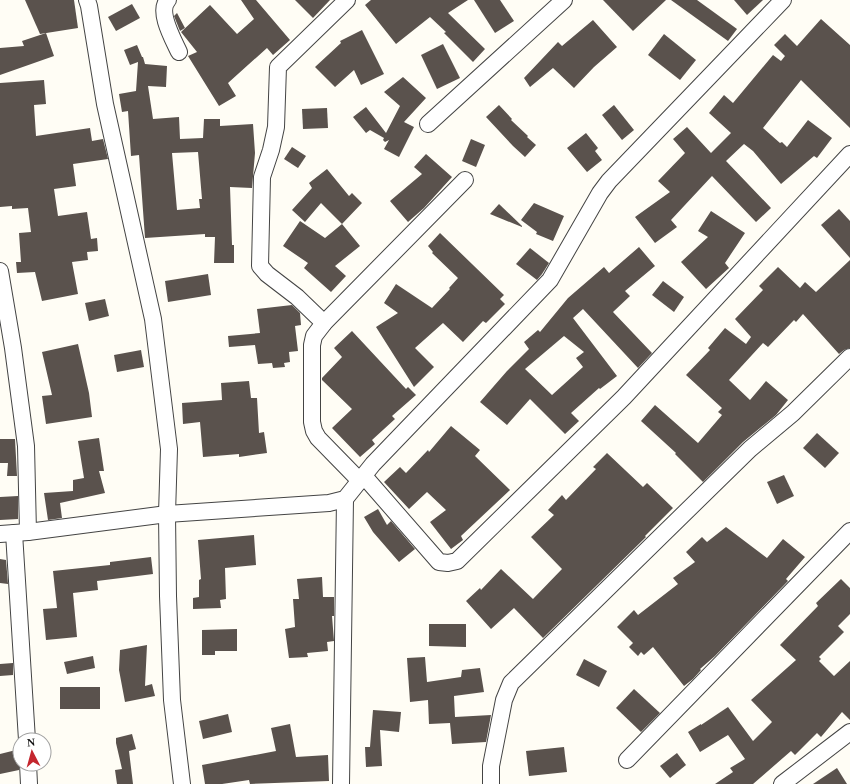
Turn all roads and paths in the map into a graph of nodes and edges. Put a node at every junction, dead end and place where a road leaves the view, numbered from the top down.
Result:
1 (87, 0) edge
2 (168, 0) edge
3 (347, 0) edge
4 (564, 0) edge
5 (783, 0) edge
6 (178, 52) dead end
7 (428, 124) dead end
8 (850, 154) edge
9 (465, 180) dead end
10 (0, 271) edge
11 (324, 324) junction
12 (850, 357) edge
13 (362, 479) junction
14 (345, 499) junction
15 (167, 514) junction
16 (850, 531) edge
17 (14, 533) edge
18 (26, 732) edge
19 (847, 740) edge
20 (627, 760) dead end
21 (29, 772) edge
22 (30, 784) edge
23 (182, 784) edge
24 (341, 784) edge
25 (491, 784) edge
26 (782, 784) edge

1 - 15 street
2 - 6 street
3 - 11 street
4 - 7 street
5 - 13 street
8 - 13 street
9 - 11 street
10 - 17 street
11 - 13 street
12 - 25 street
13 - 14 street
14 - 15 street
14 - 24 street
15 - 17 street
15 - 23 street
16 - 20 street
17 - 18 street
19 - 26 street
21 - 22 street

